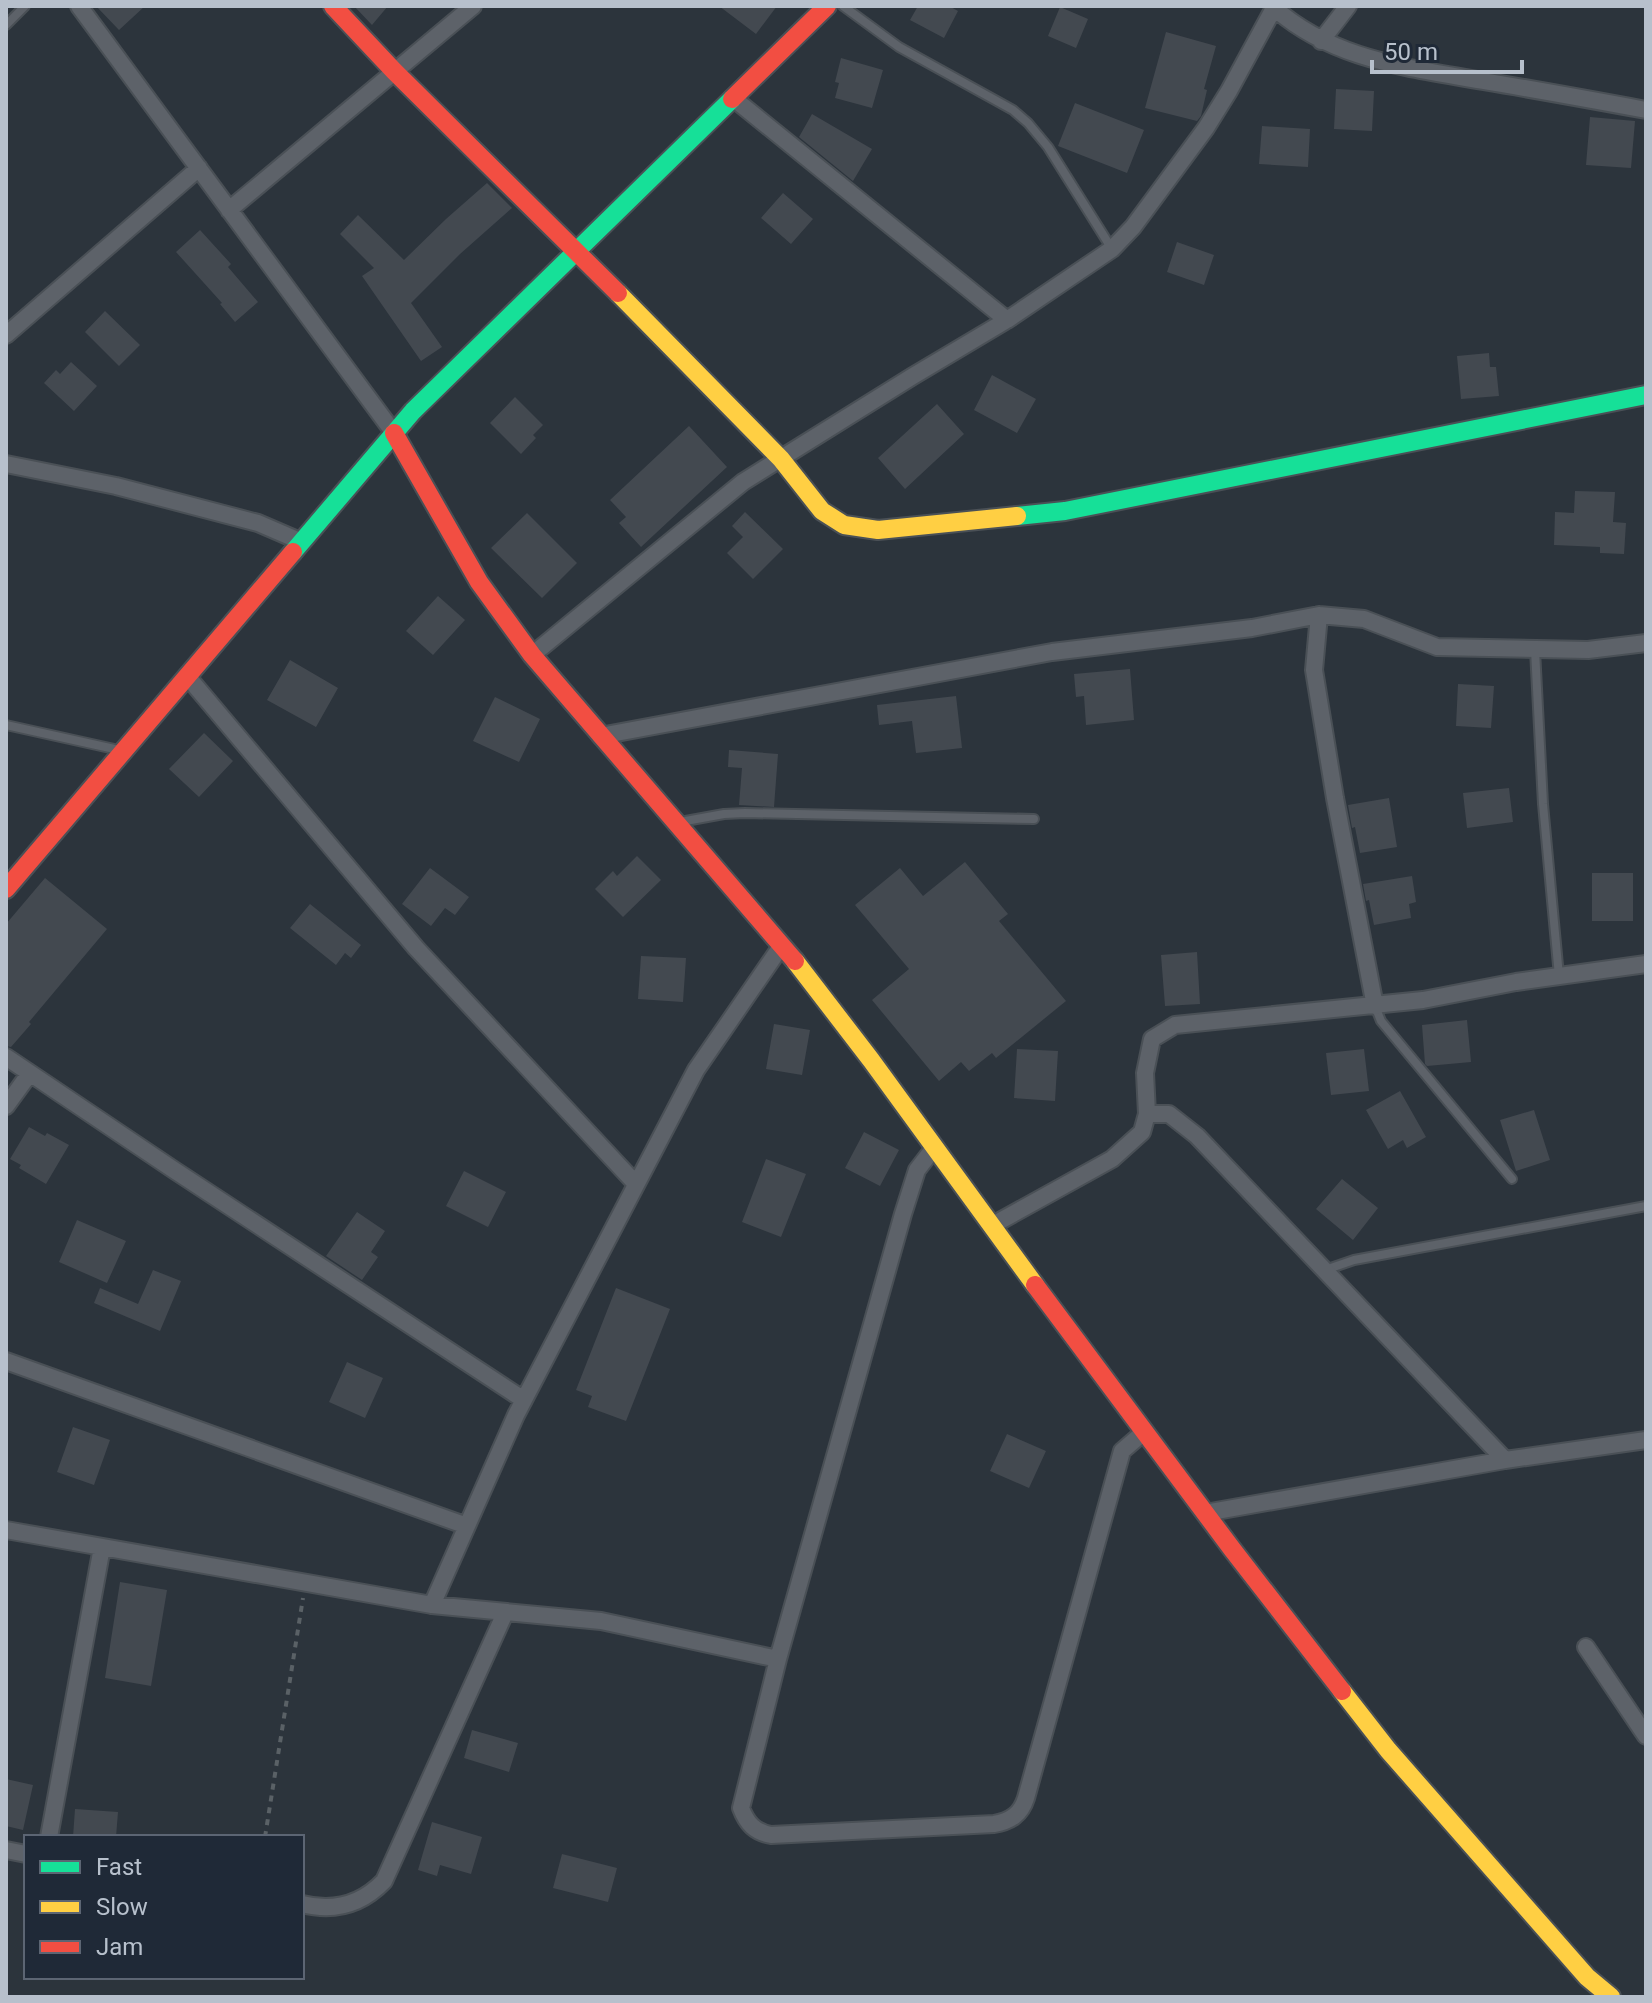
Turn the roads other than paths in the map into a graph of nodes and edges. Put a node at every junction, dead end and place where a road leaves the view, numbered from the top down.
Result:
1 (25, 6) edge
2 (79, 6) edge
3 (333, 6) edge
4 (473, 6) edge
5 (827, 6) edge
6 (843, 6) edge
7 (1348, 6) edge
8 (1273, 7) edge
9 (6, 25) edge
10 (1321, 41) junction
11 (394, 71) junction
12 (733, 98) junction
13 (1646, 110) edge
14 (199, 168) junction
15 (229, 210) junction
16 (1112, 249) junction
17 (577, 251) junction
18 (1007, 320) junction
19 (6, 335) edge
20 (1646, 395) edge
21 (394, 433) junction
22 (781, 459) junction
23 (6, 464) edge
24 (302, 542) junction
25 (1319, 615) junction
26 (1646, 643) edge
27 (1535, 649) junction
28 (532, 655) junction
29 (187, 676) junction
30 (6, 725) edge
31 (600, 736) junction
32 (123, 751) junction
33 (1034, 819) dead end
34 (676, 823) junction
35 (6, 889) edge
36 (782, 945) junction
37 (1646, 964) edge
38 (1559, 976) junction
39 (1375, 1006) junction
40 (6, 1057) edge
41 (30, 1073) junction
42 (6, 1106) edge
43 (1147, 1114) junction
44 (934, 1148) junction
45 (1512, 1179) dead end
46 (636, 1184) junction
47 (1646, 1206) edge
48 (991, 1226) junction
49 (1325, 1270) junction
50 (6, 1361) edge
51 (524, 1400) junction
52 (1144, 1432) junction
53 (1646, 1440) edge
54 (1505, 1460) junction
55 (1205, 1513) junction
56 (467, 1526) junction
57 (6, 1530) edge
58 (102, 1547) junction
59 (432, 1605) junction
60 (505, 1613) junction
61 (1586, 1647) dead end
62 (778, 1659) junction
63 (1646, 1736) edge
64 (49, 1835) edge
65 (304, 1904) edge
66 (1611, 1997) edge

1 - 9 lane
2 - 14 street
3 - 11 street
4 - 11 street
5 - 12 street
6 - 16 lane
7 - 10 street
8 - 10 street
8 - 16 street
10 - 13 street
11 - 15 street
11 - 17 street
12 - 17 street
12 - 18 street
14 - 15 street
14 - 19 street
15 - 21 street
16 - 18 street
17 - 21 street
17 - 22 street
18 - 22 street
20 - 22 street
21 - 24 street
21 - 28 street
22 - 28 street
23 - 24 street
24 - 29 street
25 - 27 street
25 - 31 street
25 - 39 street
26 - 27 street
27 - 38 lane
28 - 31 street
29 - 32 street
29 - 46 street
30 - 32 lane
31 - 34 street
32 - 35 street
33 - 34 lane
34 - 36 street
36 - 44 street
36 - 46 street
37 - 38 street
38 - 39 street
39 - 43 street
39 - 45 lane
40 - 41 street
41 - 42 street
41 - 51 street
43 - 48 street
43 - 49 street
44 - 48 street
44 - 62 street
46 - 51 street
47 - 49 lane
48 - 52 street
49 - 54 street
50 - 56 street
51 - 56 street
52 - 55 street
52 - 62 street
53 - 54 street
54 - 55 street
55 - 66 street
56 - 59 street
57 - 58 street
58 - 59 street
58 - 64 street
59 - 60 street
60 - 62 street
60 - 65 street
61 - 63 street

